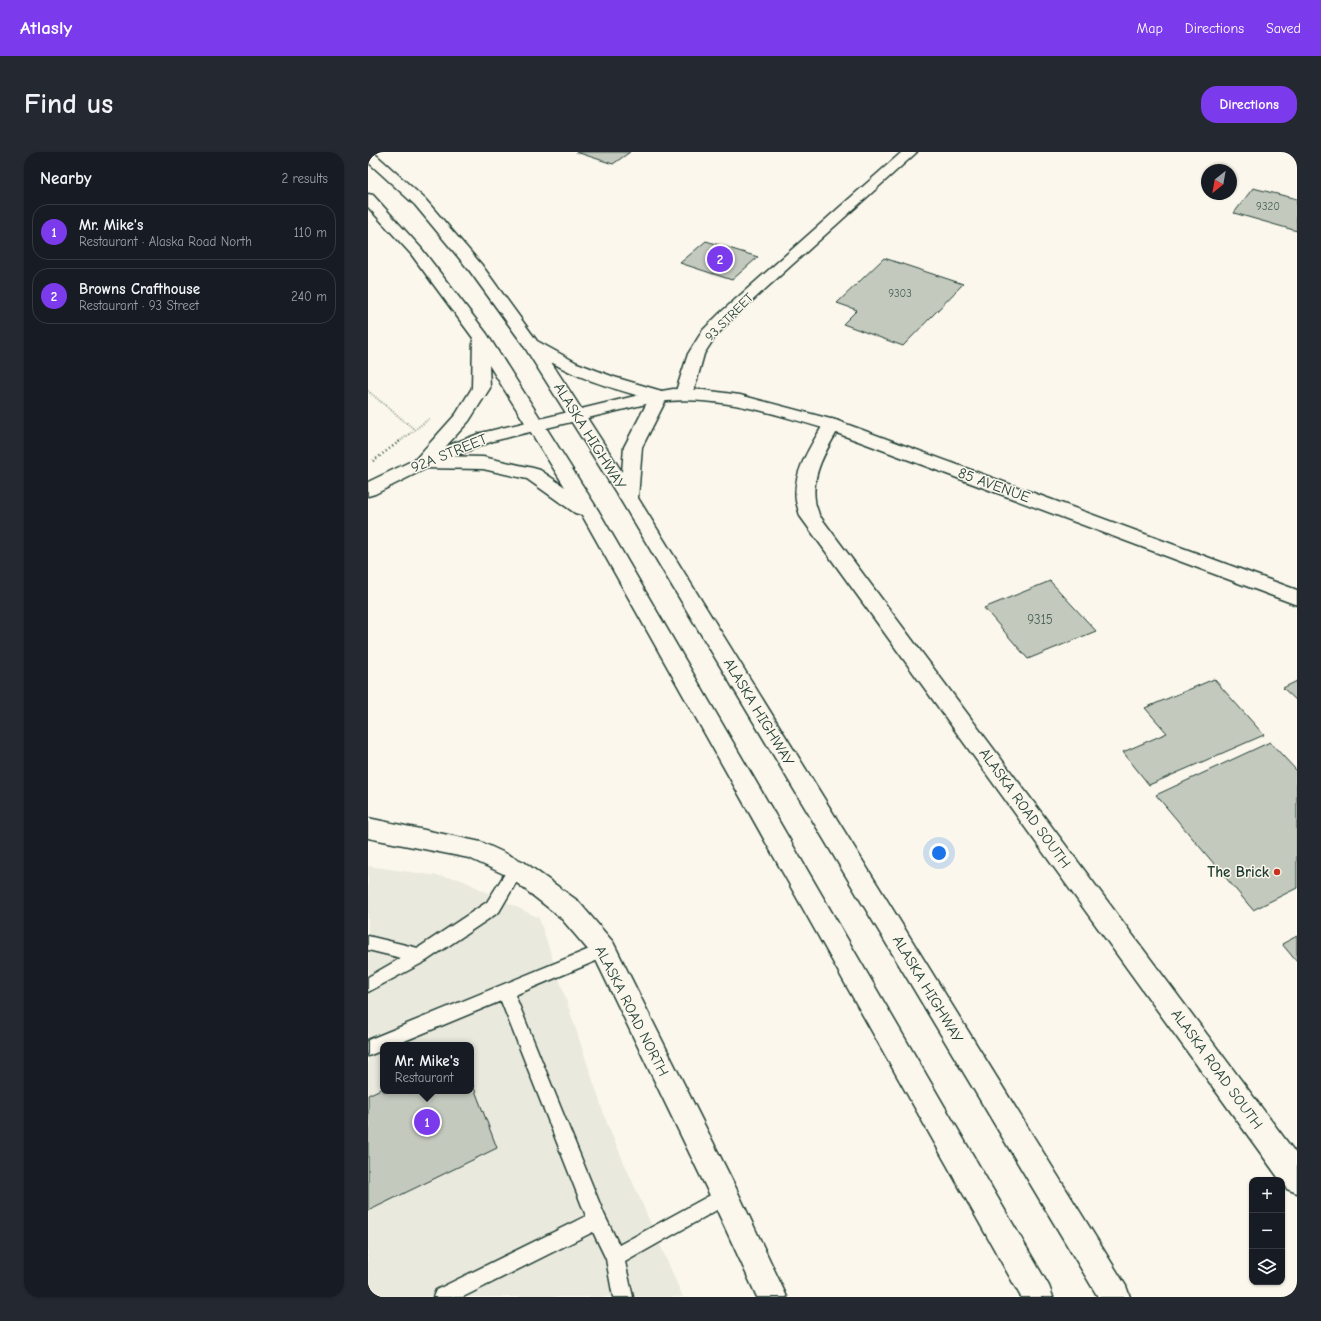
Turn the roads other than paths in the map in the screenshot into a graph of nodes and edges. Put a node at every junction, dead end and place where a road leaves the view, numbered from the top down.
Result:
1 (910, 152) edge
2 (368, 155) edge
3 (368, 198) edge
4 (481, 338) junction
5 (530, 342) junction
6 (684, 394) junction
7 (659, 396) junction
8 (576, 415) junction
9 (534, 424) junction
10 (832, 426) junction
11 (422, 462) junction
12 (368, 490) edge
13 (630, 498) junction
14 (591, 515) junction
15 (1297, 598) edge
16 (368, 828) edge
17 (516, 869) junction
18 (368, 943) edge
19 (604, 950) junction
20 (420, 956) junction
21 (368, 986) edge
22 (505, 991) junction
23 (382, 1042) edge
24 (380, 1043) edge
25 (368, 1048) edge
26 (1297, 1179) edge
27 (726, 1196) junction
28 (598, 1220) junction
29 (615, 1257) junction
30 (443, 1297) edge
31 (623, 1297) edge
32 (772, 1297) edge
33 (1038, 1297) edge
34 (1114, 1297) edge

1 - 6 main road, 93 STREET
2 - 5 main road, ALASKA HIGHWAY
3 - 4 main road
4 - 9 main road
4 - 11 main road
5 - 7 main road
5 - 8 main road, ALASKA HIGHWAY
6 - 7 main road
6 - 10 main road, 85 AVENUE
7 - 8 main road
7 - 13 main road
8 - 9 main road
8 - 13 main road, ALASKA HIGHWAY
9 - 11 main road, 92A STREET
9 - 14 main road
10 - 15 main road, 85 AVENUE
10 - 26 main road, ALASKA ROAD SOUTH
11 - 12 main road, 92A STREET
11 - 14 main road
13 - 34 main road, ALASKA HIGHWAY
14 - 33 main road
16 - 17 main road, ALASKA ROAD NORTH
17 - 19 main road, ALASKA ROAD NORTH
17 - 20 lane
18 - 20 lane
19 - 22 lane
19 - 27 main road, ALASKA ROAD NORTH
20 - 21 lane
22 - 23 lane
22 - 28 lane
24 - 25 lane
27 - 29 lane
27 - 32 main road, ALASKA ROAD NORTH
28 - 29 lane
28 - 30 lane
29 - 31 lane

